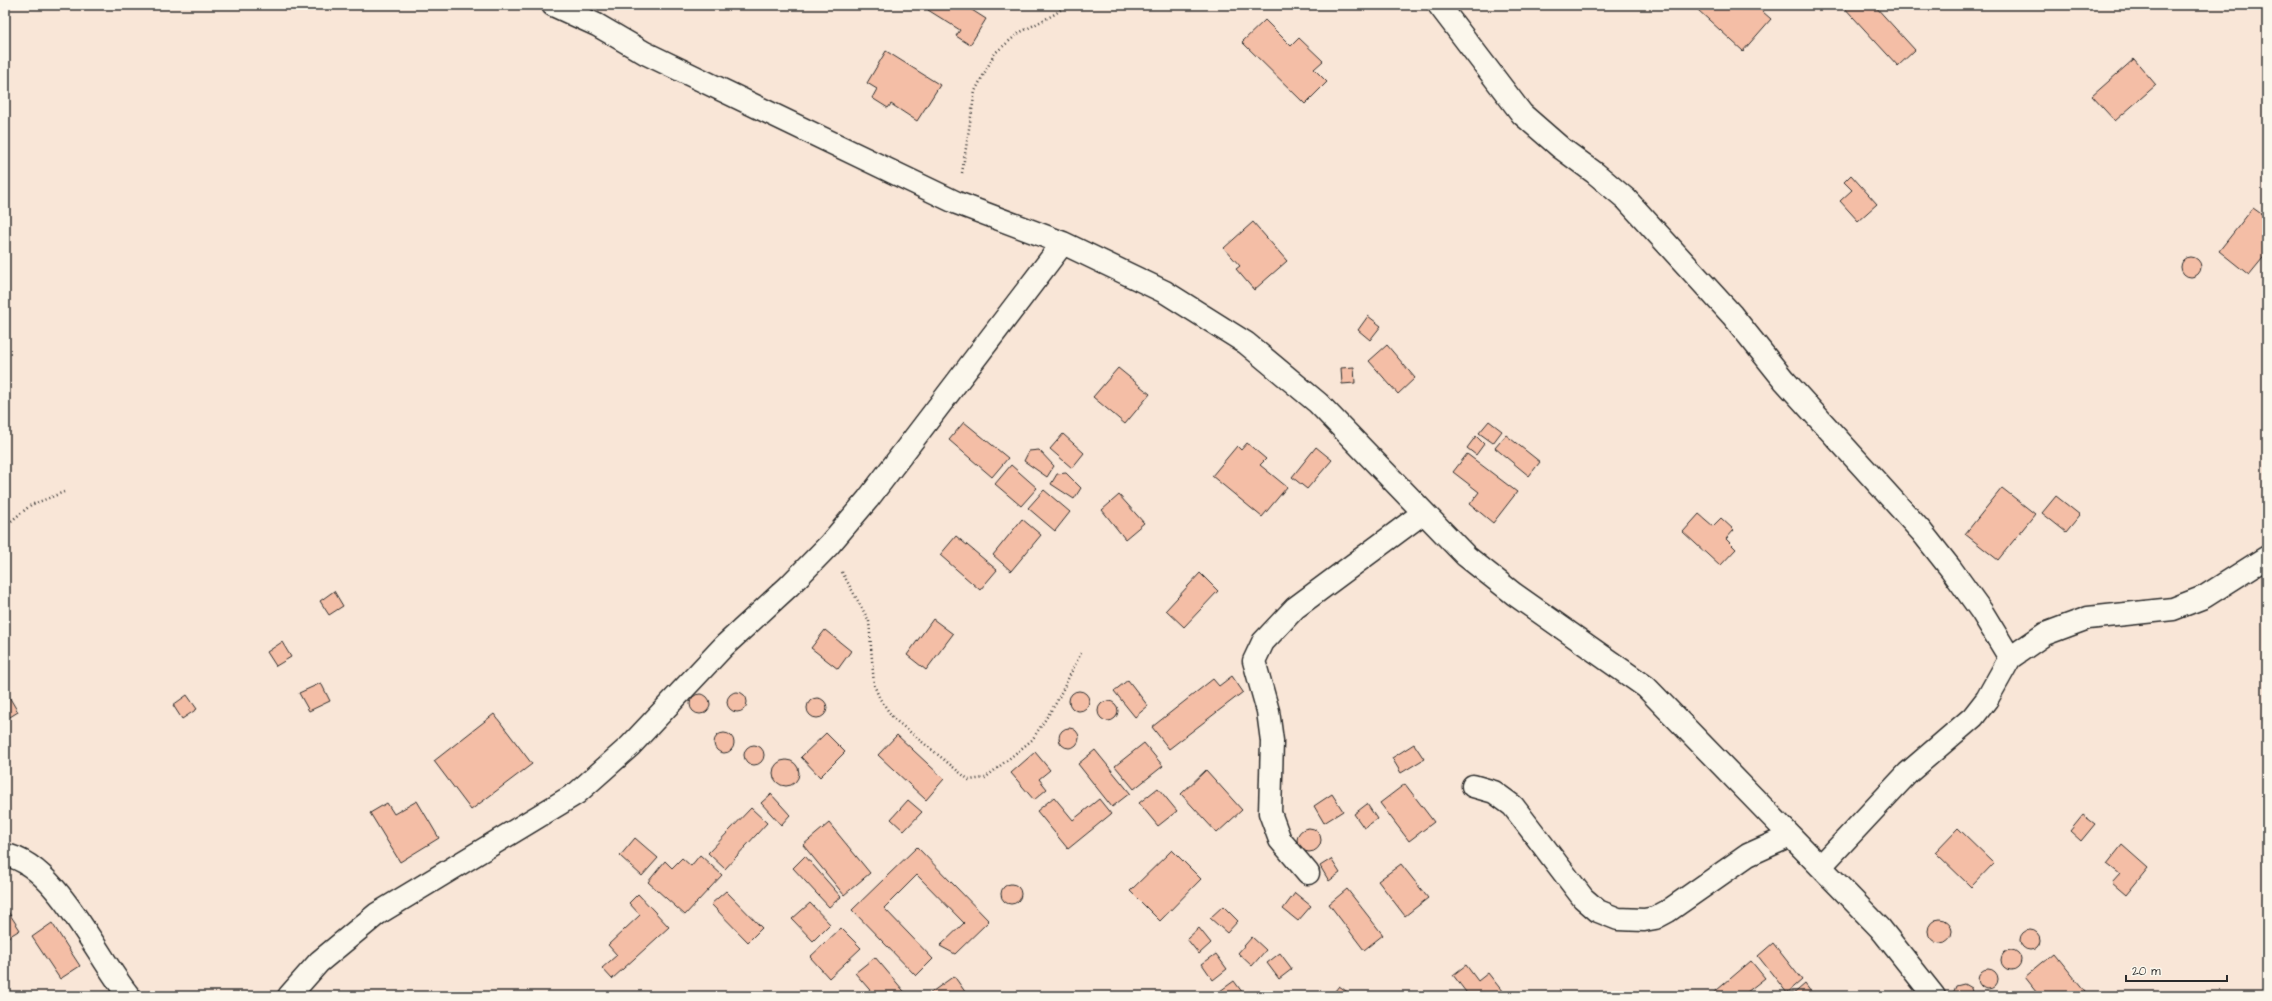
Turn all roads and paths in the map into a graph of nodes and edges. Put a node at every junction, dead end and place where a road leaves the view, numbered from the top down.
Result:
1 (553, 5) edge
2 (1067, 5) edge
3 (1439, 5) edge
4 (957, 203) junction
5 (1063, 243) junction
6 (64, 492) dead end
7 (1423, 513) junction
8 (5, 526) edge
9 (829, 545) junction
10 (2267, 557) edge
11 (1081, 653) dead end
12 (2010, 658) junction
13 (1473, 786) dead end
14 (1790, 836) junction
15 (5, 855) edge
16 (1821, 866) junction
17 (1308, 873) dead end
18 (129, 996) edge
19 (289, 996) edge
20 (1934, 996) edge

1 - 4 street
2 - 4 path
3 - 12 street
4 - 5 street
5 - 7 street
5 - 9 street
6 - 8 path
7 - 14 street
7 - 17 street
9 - 11 path
9 - 19 street
10 - 12 street
12 - 16 street
13 - 14 street
14 - 16 street
15 - 18 street
16 - 20 street

